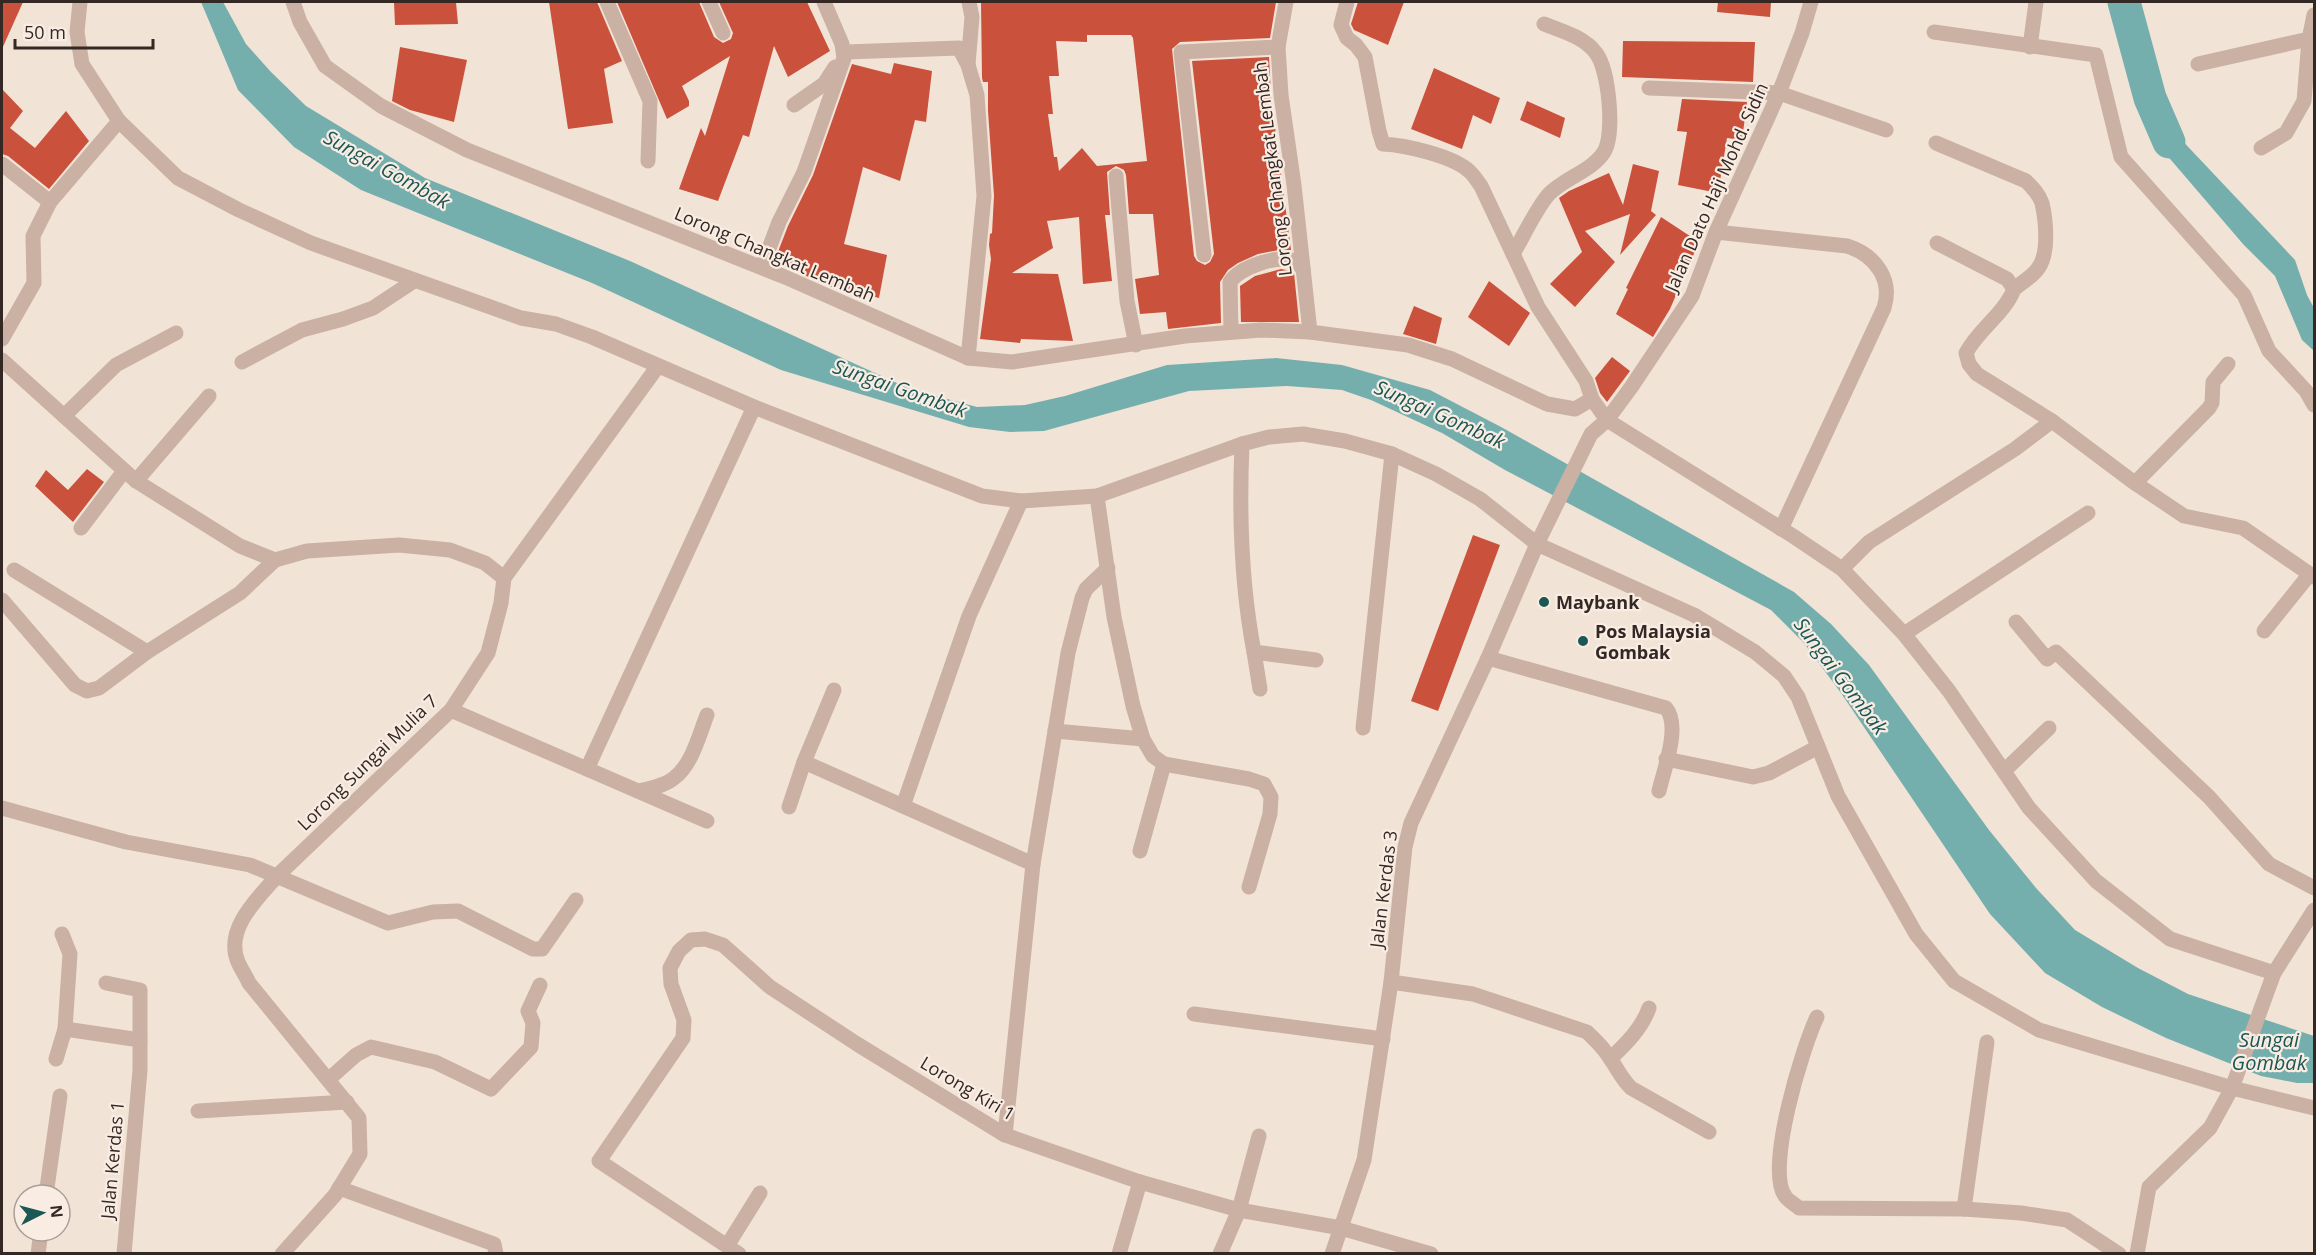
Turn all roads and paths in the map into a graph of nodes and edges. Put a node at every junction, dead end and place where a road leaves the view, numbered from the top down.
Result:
1 (80, 2) edge
2 (293, 2) edge
3 (607, 2) edge
4 (710, 2) edge
5 (824, 2) edge
6 (969, 2) edge
7 (1286, 2) edge
8 (1347, 2) edge
9 (1811, 2) edge
10 (2036, 2) edge
11 (2314, 15) edge
12 (1544, 24) dead end
13 (723, 33) dead end
14 (1934, 33) dead end
15 (2309, 39) junction
16 (1278, 47) junction
17 (2030, 47) junction
18 (845, 52) junction
19 (2198, 64) dead end
20 (968, 65) junction
21 (1649, 88) dead end
22 (1779, 93) junction
23 (794, 105) dead end
24 (119, 121) junction
25 (1886, 130) dead end
26 (1936, 143) dead end
27 (2261, 148) dead end
28 (648, 161) dead end
29 (2, 164) edge
30 (1116, 176) dead end
31 (50, 202) junction
32 (1716, 232) junction
33 (1937, 243) dead end
34 (1513, 254) junction
35 (1204, 255) dead end
36 (762, 267) junction
37 (1303, 269) junction
38 (414, 281) junction
39 (2014, 289) junction
40 (1232, 332) junction
41 (1310, 332) junction
42 (176, 333) dead end
43 (2, 339) edge
44 (1136, 345) junction
45 (968, 358) junction
46 (242, 362) dead end
47 (2228, 364) dead end
48 (658, 366) junction
49 (5, 371) edge
50 (208, 396) dead end
51 (1592, 399) junction
52 (2314, 405) edge
53 (754, 407) junction
54 (64, 416) junction
55 (1606, 420) junction
56 (2052, 421) junction
57 (1591, 434) joint
58 (1242, 444) junction
59 (1392, 454) junction
60 (130, 476) junction
61 (2135, 483) junction
62 (1096, 496) junction
63 (1021, 501) junction
64 (2088, 513) dead end
65 (81, 528) dead end
66 (1781, 529) junction
67 (1537, 544) junction
68 (276, 560) junction
69 (1108, 568) junction
70 (1842, 569) junction
71 (14, 570) dead end
72 (2312, 576) edge
73 (504, 578) junction
74 (2, 600) edge
75 (2016, 622) dead end
76 (2264, 631) dead end
77 (1904, 634) junction
78 (147, 652) junction
79 (1254, 652) junction
80 (1488, 658) junction
81 (1316, 660) dead end
82 (1260, 689) dead end
83 (834, 690) dead end
84 (451, 711) junction
85 (707, 715) dead end
86 (1363, 728) dead end
87 (2049, 728) dead end
88 (1055, 731) junction
89 (1143, 739) junction
90 (1818, 747) junction
91 (1666, 759) junction
92 (804, 762) junction
93 (1164, 764) junction
94 (587, 769) junction
95 (2004, 771) junction
96 (639, 791) junction
97 (1659, 791) dead end
98 (903, 806) junction
99 (789, 807) dead end
100 (2, 808) edge
101 (707, 821) dead end
102 (1140, 851) dead end
103 (1033, 864) junction
104 (277, 876) junction
105 (1249, 887) dead end
106 (2314, 888) edge
107 (576, 900) dead end
108 (2314, 910) edge
109 (62, 934) dead end
110 (2274, 973) junction
111 (1391, 982) junction
112 (106, 983) dead end
113 (540, 985) dead end
114 (1649, 1008) dead end
115 (1194, 1014) dead end
116 (1817, 1017) dead end
117 (65, 1029) junction
118 (1383, 1039) junction
119 (140, 1040) junction
120 (1987, 1042) dead end
121 (1611, 1058) junction
122 (56, 1059) dead end
123 (329, 1079) junction
124 (2234, 1082) junction
125 (60, 1096) dead end
126 (346, 1102) junction
127 (2314, 1108) edge
128 (198, 1111) dead end
129 (1709, 1132) dead end
130 (1005, 1135) junction
131 (1258, 1136) dead end
132 (1140, 1182) junction
133 (48, 1183) edge
134 (339, 1188) junction
135 (759, 1193) dead end
136 (1964, 1209) junction
137 (1239, 1210) junction
138 (1341, 1228) junction
139 (733, 1250) edge
140 (124, 1254) edge
141 (282, 1254) edge
142 (496, 1254) edge
143 (1119, 1254) edge
144 (1220, 1254) edge
145 (1332, 1254) edge
146 (1431, 1254) edge
147 (2119, 1254) edge
148 (2137, 1254) edge

1 - 24 street
2 - 36 street, Lorong Changkat Lembah
3 - 28 street
4 - 13 street
5 - 18 street
6 - 20 street
7 - 16 street, Lorong Changkat Lembah
8 - 34 street
9 - 22 street, Jalan Dato Haji Mohd. Sidin
10 - 17 street
11 - 15 street
12 - 34 street
14 - 17 street
15 - 19 street
15 - 27 street
16 - 35 street
16 - 37 street, Lorong Changkat Lembah
17 - 52 street
18 - 20 street
18 - 23 street
18 - 36 street
20 - 45 street
21 - 22 street
22 - 25 street
22 - 32 street, Jalan Dato Haji Mohd. Sidin
24 - 31 street
24 - 38 street
26 - 39 street
29 - 31 street
30 - 44 street
31 - 43 street
32 - 55 street, Jalan Dato Haji Mohd. Sidin
32 - 66 street
33 - 39 street
34 - 51 street
36 - 45 street, Lorong Changkat Lembah
37 - 40 street
37 - 41 street, Lorong Changkat Lembah
38 - 46 street
38 - 48 street
39 - 56 street
40 - 41 street, Lorong Changkat Lembah
40 - 44 street, Lorong Changkat Lembah
41 - 51 street, Lorong Changkat Lembah
42 - 54 street
44 - 45 street, Lorong Changkat Lembah
47 - 61 street
48 - 53 street
48 - 73 street
49 - 54 street
50 - 60 street
51 - 55 street
53 - 63 street
53 - 94 street
54 - 60 street
55 - 57 street, Jalan Dato Haji Mohd. Sidin
55 - 66 street
56 - 61 street
56 - 70 street
57 - 67 street, Jalan Kerdas 3
58 - 59 street
58 - 62 street
58 - 79 street
59 - 67 street
59 - 86 street
60 - 65 street
60 - 68 street
61 - 72 street
62 - 63 street
62 - 69 street
63 - 98 street
64 - 77 street
66 - 70 street
67 - 80 street, Jalan Kerdas 3
67 - 90 street
68 - 73 street
68 - 78 street
69 - 88 street
69 - 89 street
70 - 77 street
71 - 78 street
72 - 76 street
73 - 84 street, Lorong Sungai Mulia 7
74 - 78 street
75 - 106 street
77 - 95 street
79 - 81 street
79 - 82 street
80 - 91 street
80 - 111 street, Jalan Kerdas 3
83 - 92 street
84 - 94 street
84 - 104 street, Lorong Sungai Mulia 7
85 - 96 street
87 - 95 street
88 - 89 street
88 - 103 street
89 - 93 street
90 - 91 street
90 - 124 street
91 - 97 street
92 - 98 street
92 - 99 street
93 - 102 street
93 - 105 street
94 - 96 street
95 - 110 street
96 - 101 street
98 - 103 street
100 - 104 street
103 - 130 street
104 - 107 street
104 - 123 street, Lorong Sungai Mulia 7
108 - 110 street
109 - 117 street
110 - 124 street
111 - 118 street, Jalan Kerdas 3
111 - 121 street
112 - 119 street, Jalan Kerdas 1
113 - 123 street
114 - 121 street
115 - 118 street
116 - 136 street
117 - 119 street
117 - 122 street
118 - 138 street, Jalan Kerdas 3
119 - 140 street, Jalan Kerdas 1
120 - 136 street
121 - 129 street
123 - 126 street, Lorong Sungai Mulia 7
124 - 127 street
124 - 148 street
125 - 133 street
126 - 128 street
126 - 134 street, Lorong Sungai Mulia 7
130 - 132 street, Lorong Kiri 1
130 - 139 street, Lorong Kiri 1
131 - 137 street
132 - 137 street, Lorong Kiri 1
132 - 143 street
134 - 141 street, Lorong Sungai Mulia 7
134 - 142 street
135 - 139 street
136 - 147 street
137 - 138 street, Lorong Kiri 1
137 - 144 street
138 - 145 street, Jalan Kerdas 3
138 - 146 street, Lorong Kiri 1

